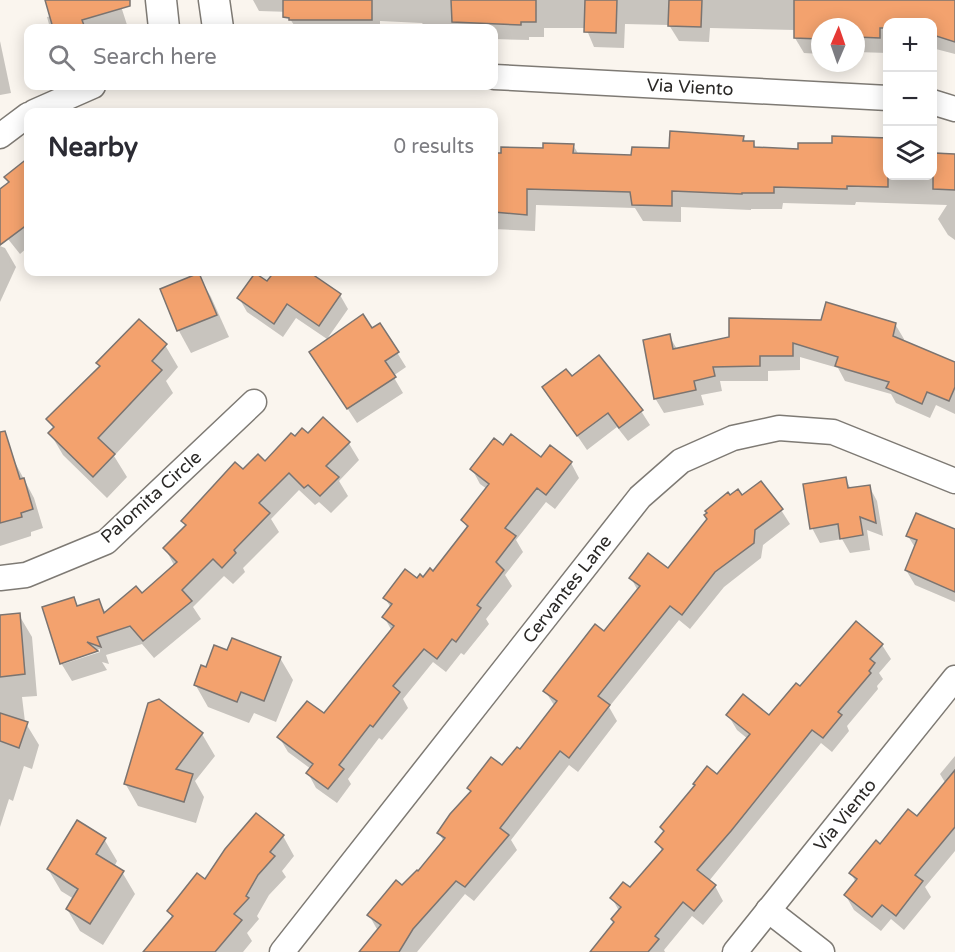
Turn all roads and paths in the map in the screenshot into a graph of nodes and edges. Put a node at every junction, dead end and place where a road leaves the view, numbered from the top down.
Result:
1 (161, 0) edge
2 (214, 0) edge
3 (164, 24) edge
4 (217, 24) edge
5 (498, 77) edge
6 (84, 90) edge
7 (883, 98) edge
8 (937, 103) edge
9 (43, 108) edge
10 (955, 109) edge
11 (24, 118) edge
12 (0, 136) edge
13 (254, 402) dead end
14 (955, 481) edge
15 (0, 578) edge
16 (955, 678) edge
17 (768, 910) junction
18 (282, 952) edge
19 (735, 952) edge
20 (822, 952) edge

1 - 3 street
2 - 4 street
5 - 7 street, Via Viento
6 - 9 street
8 - 10 street
11 - 12 street
13 - 15 street, Palomita Circle
14 - 18 street, Cervantes Lane
16 - 17 street, Via Viento
17 - 19 street, Via Viento
17 - 20 street

